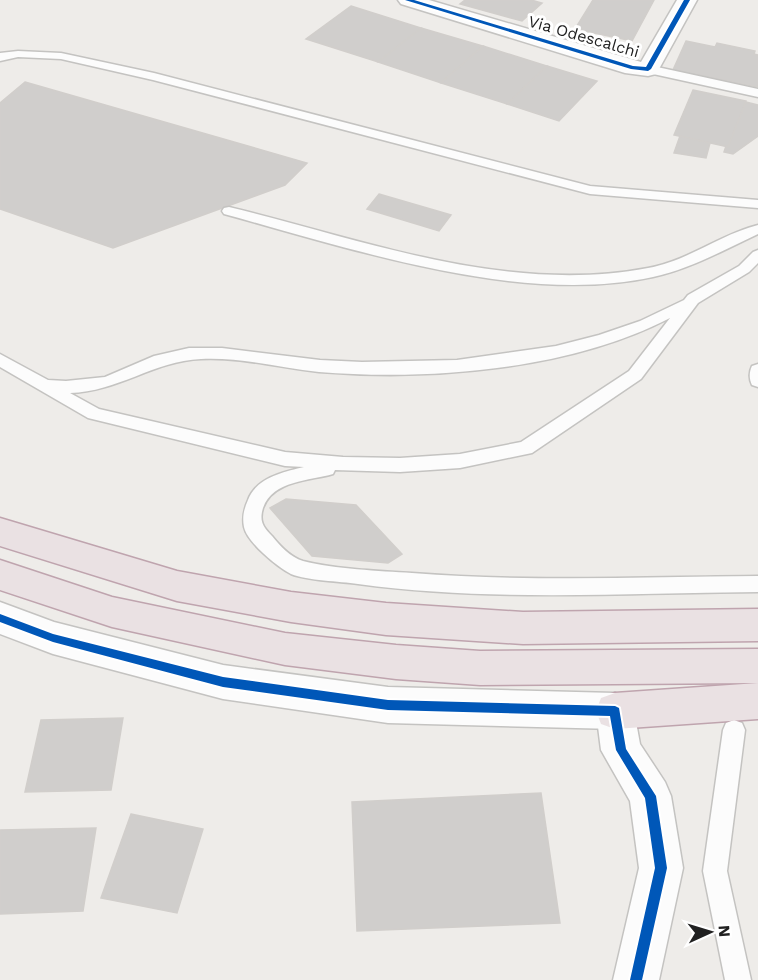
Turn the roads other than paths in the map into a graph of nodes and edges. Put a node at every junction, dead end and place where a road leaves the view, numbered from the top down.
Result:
1 (408, 0) edge
2 (687, 0) edge
3 (0, 57) edge
4 (648, 69) junction
5 (758, 93) edge
6 (758, 204) edge
7 (229, 211) dead end
8 (758, 229) edge
9 (758, 255) edge
10 (693, 299) junction
11 (0, 345) edge
12 (0, 360) edge
13 (758, 370) edge
14 (758, 381) edge
15 (44, 385) junction
16 (396, 465) junction
17 (0, 531) edge
18 (0, 575) edge
19 (758, 584) edge
20 (0, 618) edge
21 (758, 625) edge
22 (758, 666) edge
23 (758, 701) edge
24 (615, 711) junction
25 (734, 730) dead end
26 (636, 980) edge
27 (738, 980) edge

1 - 4 street, Via Odescalchi
2 - 4 street
3 - 6 lane
4 - 5 lane, Via Odescalchi
7 - 8 lane
9 - 10 lane
10 - 15 lane
10 - 16 lane
11 - 15 lane
12 - 15 lane
13 - 14 lane
15 - 16 lane
16 - 19 lane
17 - 21 highway
18 - 22 highway
20 - 24 street
23 - 24 highway
24 - 26 street
25 - 27 lane

